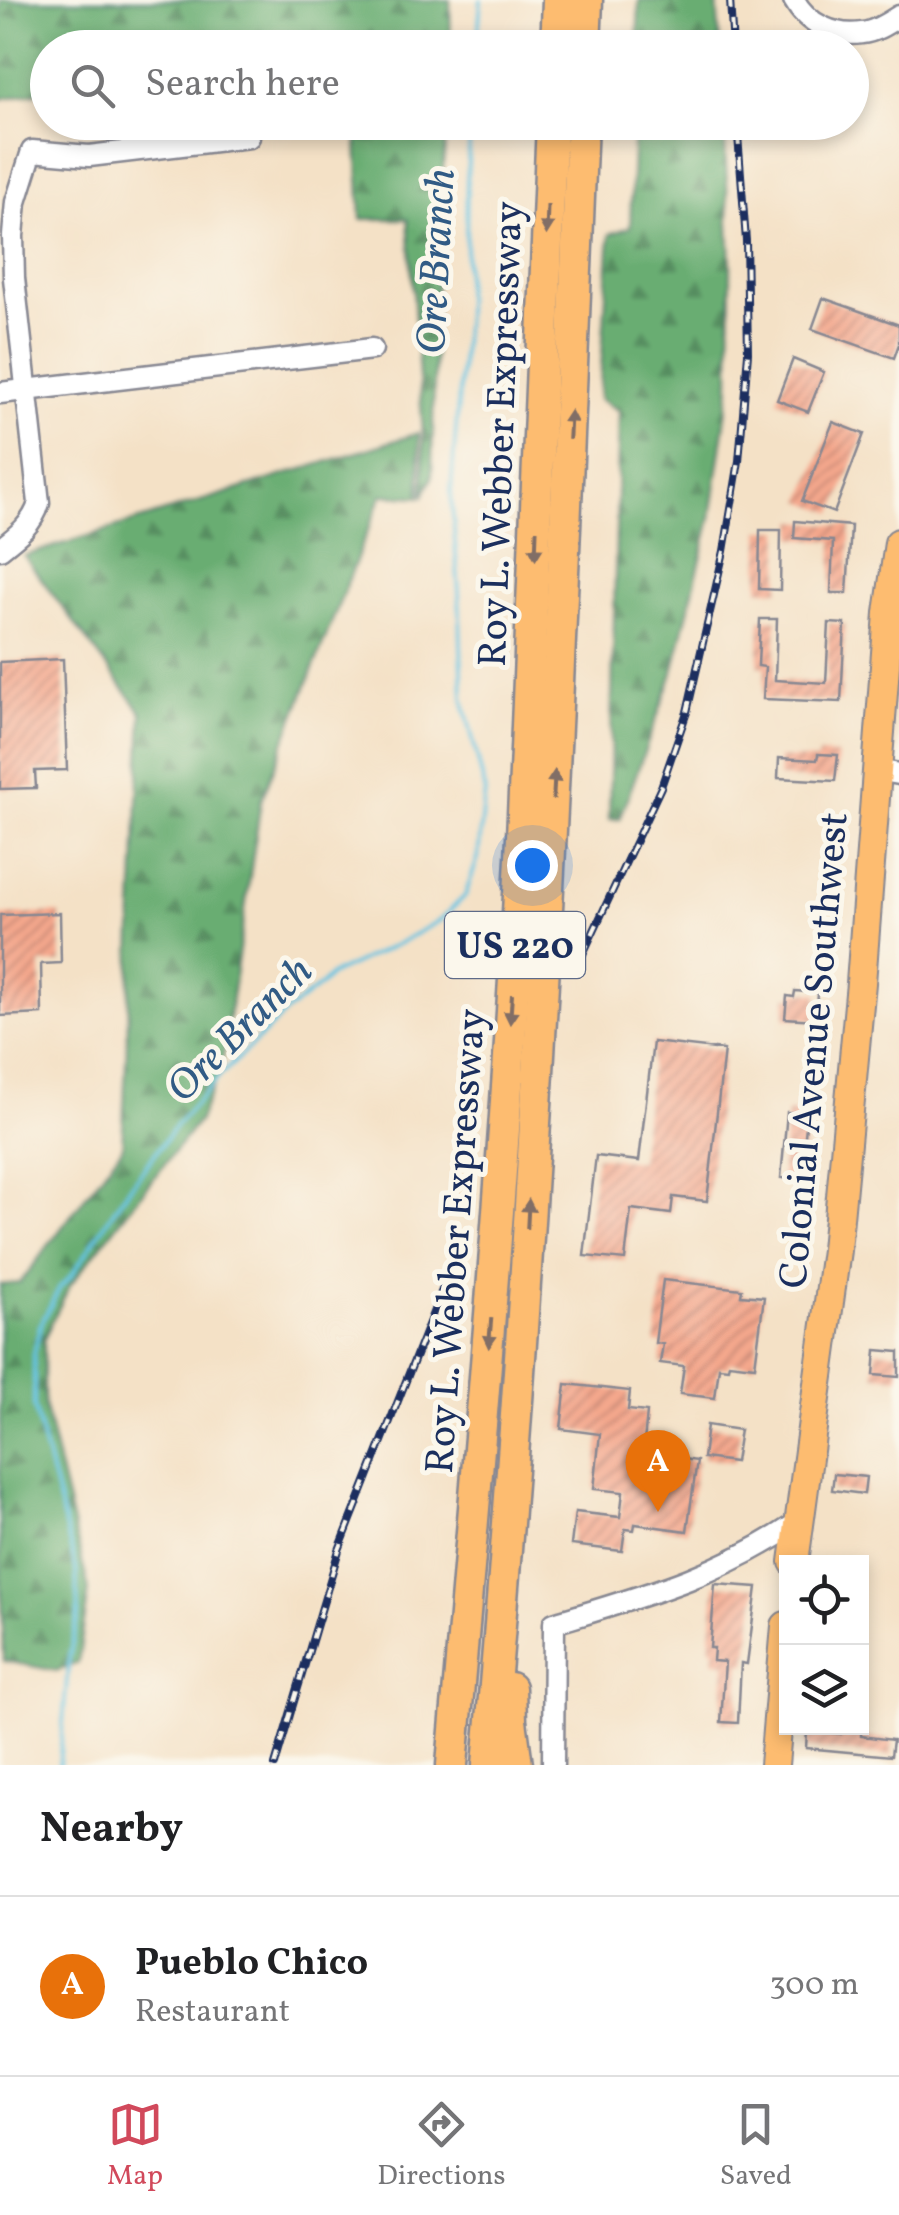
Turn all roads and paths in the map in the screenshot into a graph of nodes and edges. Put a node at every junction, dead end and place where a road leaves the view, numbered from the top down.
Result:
1 (558, 0) edge
2 (587, 0) edge
3 (794, 0) edge
4 (899, 16) edge
5 (557, 30) edge
6 (586, 30) edge
7 (834, 30) edge
8 (869, 31) edge
9 (225, 140) edge
10 (551, 140) edge
11 (581, 140) edge
12 (372, 348) dead end
13 (26, 390) junction
14 (0, 394) edge
15 (899, 543) edge
16 (0, 549) edge
17 (888, 772) edge
18 (512, 1495) junction
19 (800, 1521) junction
20 (795, 1555) edge
21 (784, 1645) edge
22 (452, 1765) edge
23 (488, 1765) edge
24 (517, 1765) edge
25 (553, 1765) edge
26 (774, 1765) edge

1 - 5 highway
2 - 6 highway
3 - 7 street
4 - 8 street
9 - 13 street
10 -> 22 highway, Roy L. Webber Expressway / US 220
18 -> 11 highway, Roy L. Webber Expressway / US 220
12 - 13 street
13 - 14 street
13 - 16 street
15 - 17 main road, Colonial Avenue Southwest
17 - 19 main road, Colonial Avenue Southwest
18 - 23 highway, Roy L. Webber Expressway / US 220
18 - 24 highway
19 - 20 main road, Colonial Avenue Southwest
19 - 25 street
21 - 26 main road

